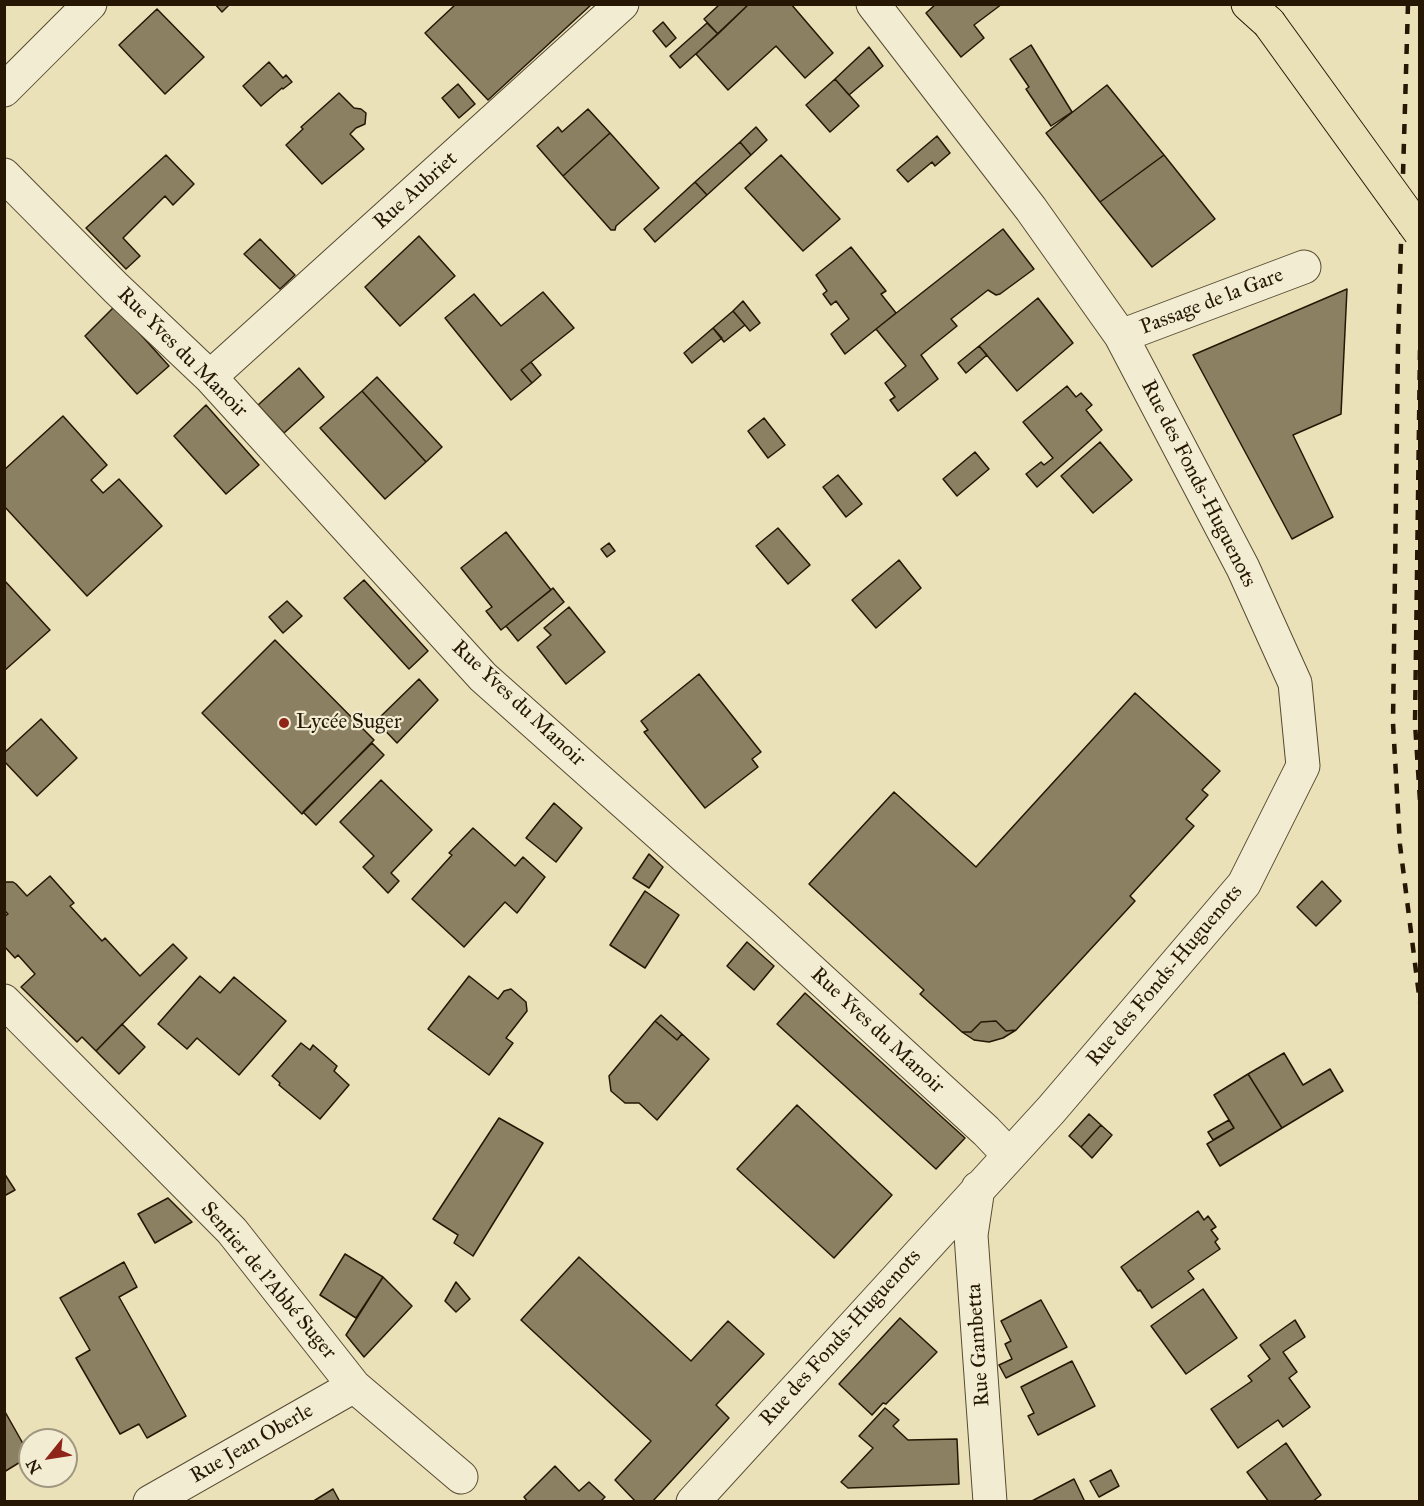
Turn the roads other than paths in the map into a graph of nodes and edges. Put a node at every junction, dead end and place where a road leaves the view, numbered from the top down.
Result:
1 (90, 4) edge
2 (622, 4) edge
3 (873, 4) edge
4 (1259, 11) edge
5 (4, 90) edge
6 (4, 175) edge
7 (1419, 232) edge
8 (1304, 267) dead end
9 (1120, 336) junction
10 (210, 376) junction
11 (4, 1001) edge
12 (1008, 1154) junction
13 (978, 1188) junction
14 (354, 1386) junction
15 (461, 1477) dead end
16 (150, 1502) edge
17 (693, 1502) edge
18 (990, 1502) edge

1 - 5 street
2 - 10 street, Rue Aubriet
3 - 9 street, Rue des Fonds-Huguenots
4 - 7 main road, bridge
6 - 10 street, Rue Yves du Manoir
8 - 9 street, Passage de la Gare
9 - 12 street, Rue des Fonds-Huguenots
10 - 12 street, Rue Yves du Manoir
11 - 14 street, Sentier de l'Abbé Suger
12 - 13 street, Rue des Fonds-Huguenots
13 - 17 street, Rue des Fonds-Huguenots
13 - 18 street, Rue Gambetta
14 - 15 street, Sentier de l'Abbé Suger
14 - 16 street, Rue Jean Oberle

